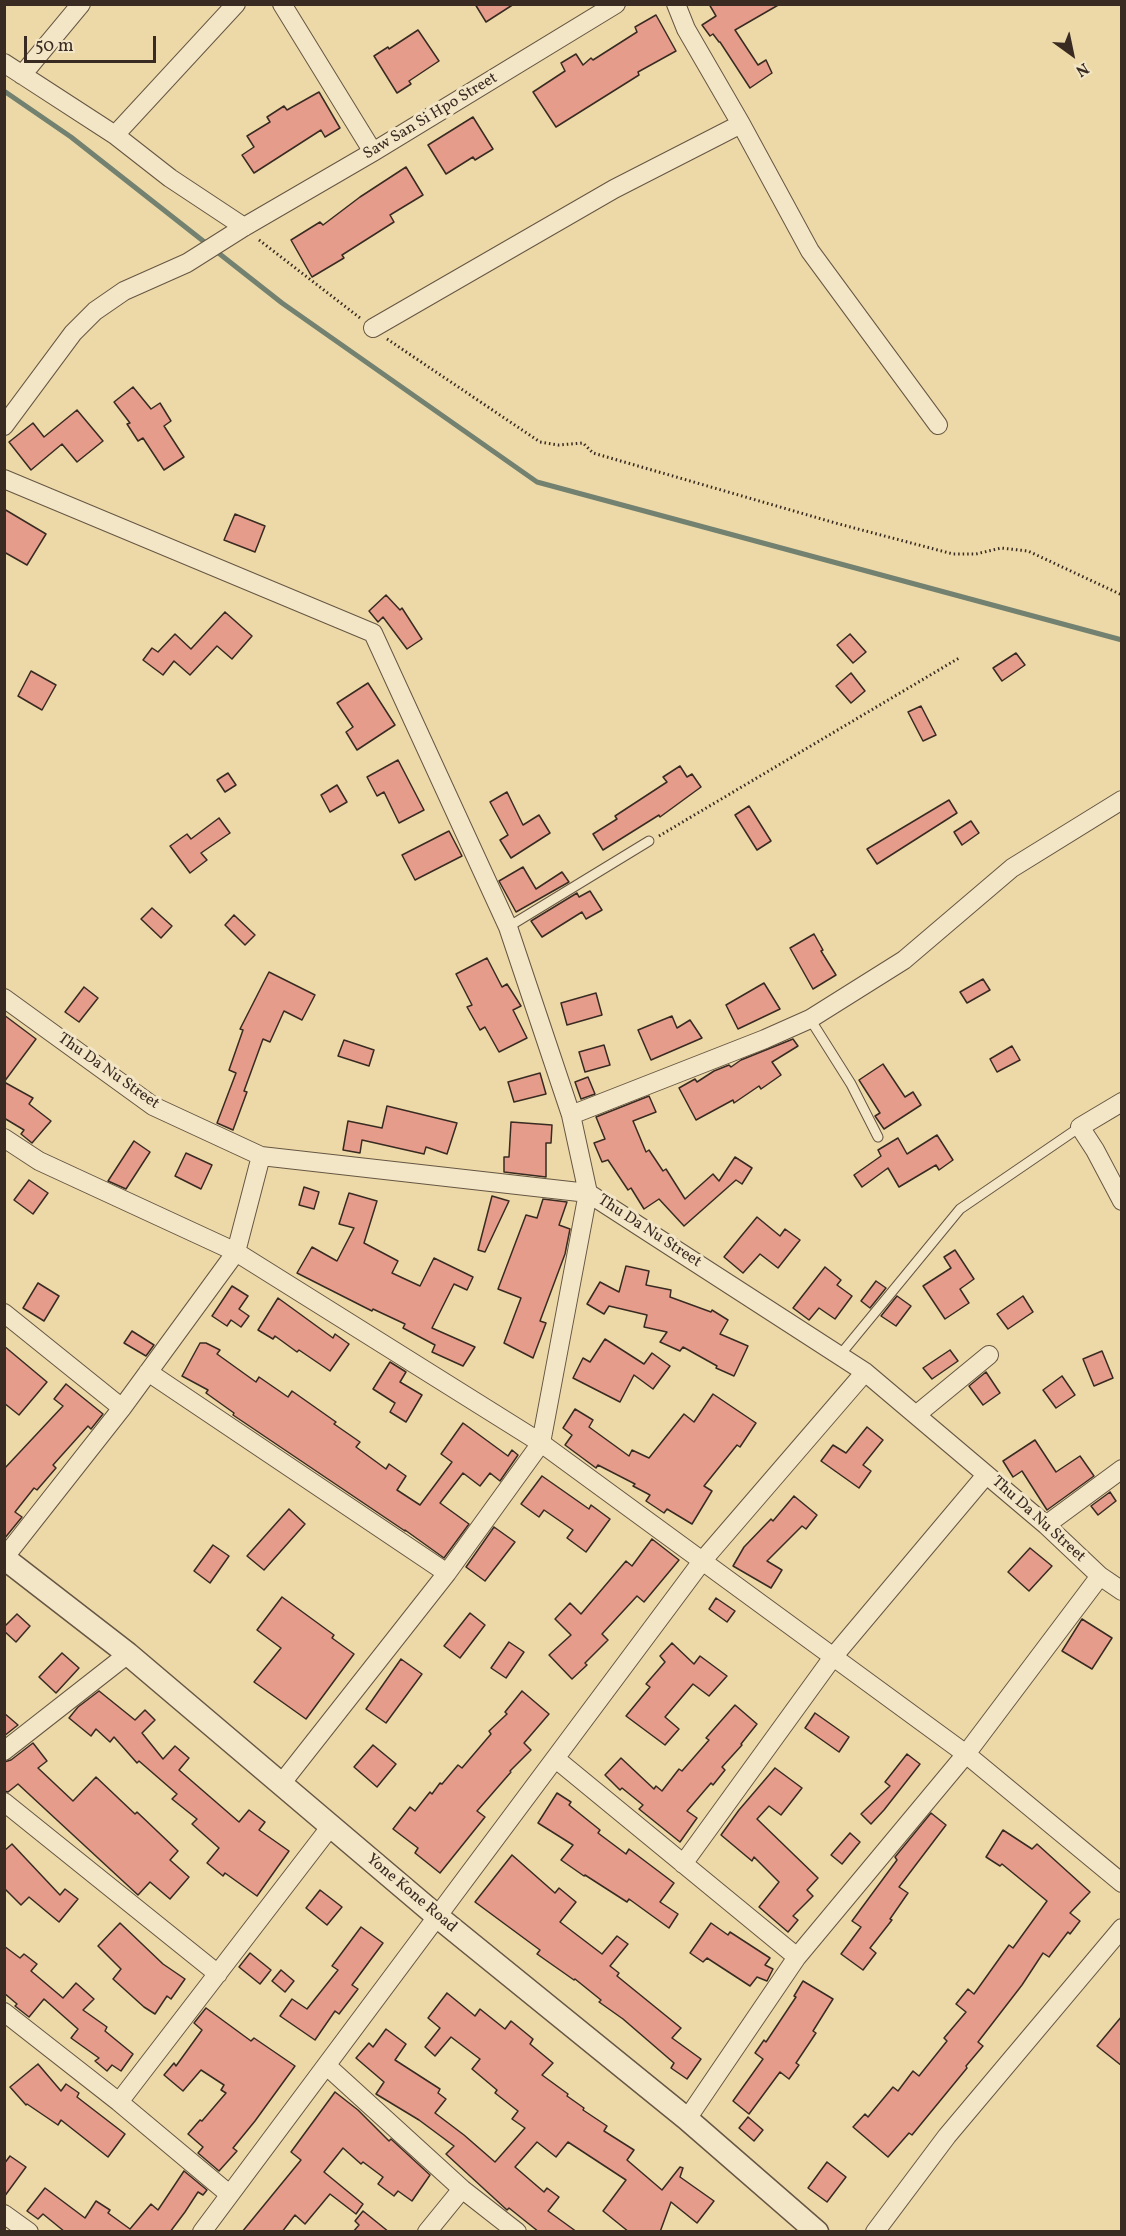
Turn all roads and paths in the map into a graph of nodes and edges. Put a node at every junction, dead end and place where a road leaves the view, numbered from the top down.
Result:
1 (81, 4) edge
2 (236, 4) edge
3 (282, 4) edge
4 (616, 4) edge
5 (676, 4) edge
6 (4, 63) edge
7 (22, 75) junction
8 (741, 124) junction
9 (115, 135) junction
10 (373, 152) junction
11 (244, 226) junction
12 (373, 328) junction
13 (938, 425) dead end
14 (4, 426) edge
15 (4, 479) edge
16 (1122, 595) edge
17 (959, 658) dead end
18 (1122, 800) edge
19 (649, 841) joint
20 (508, 927) junction
21 (4, 998) edge
22 (810, 1019) junction
23 (1122, 1102) edge
24 (571, 1115) junction
25 (1080, 1127) junction
26 (879, 1137) dead end
27 (4, 1138) edge
28 (261, 1155) junction
29 (588, 1193) junction
30 (1122, 1201) edge
31 (236, 1252) junction
32 (4, 1313) edge
33 (840, 1355) junction
34 (989, 1355) dead end
35 (148, 1372) junction
36 (865, 1372) junction
37 (122, 1408) junction
38 (916, 1415) junction
39 (541, 1443) junction
40 (1122, 1469) edge
41 (987, 1475) junction
42 (1046, 1525) junction
43 (4, 1558) edge
44 (703, 1560) junction
45 (447, 1573) junction
46 (1100, 1576) junction
47 (1121, 1591) edge
48 (128, 1654) junction
49 (833, 1657) junction
50 (4, 1751) edge
51 (966, 1754) junction
52 (556, 1759) junction
53 (281, 1784) junction
54 (4, 1802) edge
55 (331, 1826) junction
56 (684, 1864) junction
57 (1122, 1883) edge
58 (438, 1917) junction
59 (1122, 1928) edge
60 (797, 1958) junction
61 (218, 1974) junction
62 (4, 2012) edge
63 (327, 2067) junction
64 (119, 2102) junction
65 (687, 2119) junction
66 (462, 2189) junction
67 (229, 2194) junction
68 (4, 2214) edge
69 (28, 2232) edge
70 (202, 2232) edge
71 (427, 2232) edge
72 (517, 2232) edge
73 (817, 2232) edge
74 (875, 2232) edge

1 - 7 street
2 - 9 street
3 - 10 street
4 - 10 street, Saw San Si Hpo Street
5 - 8 street
6 - 7 street
7 - 9 street
8 - 12 street
8 - 13 street
9 - 11 street
10 - 11 street, Saw San Si Hpo Street
11 - 12 path
11 - 14 street, Saw San Si Hpo Street
12 - 16 path
15 - 20 street
17 - 19 path
18 - 22 street
19 - 20 lane
20 - 24 street
21 - 28 street, Thu Da Nu Street
22 - 24 street
22 - 26 lane
23 - 25 street
24 - 29 street
25 - 30 street
25 - 33 lane
27 - 31 street
28 - 29 street, Thu Da Nu Street
28 - 31 street
29 - 33 street, Thu Da Nu Street
29 - 39 street
31 - 35 street
31 - 39 street
32 - 37 street
33 - 36 street, Thu Da Nu Street
34 - 38 street
35 - 37 street
35 - 45 street
36 - 38 street, Thu Da Nu Street
36 - 44 street
37 - 43 street
38 - 41 street, Thu Da Nu Street
39 - 44 street
39 - 45 street
40 - 42 street
41 - 42 street, Thu Da Nu Street
41 - 49 street
42 - 46 street, Thu Da Nu Street
43 - 48 street, Yone Kone Road
44 - 49 street
44 - 52 street
45 - 53 street
46 - 47 street, Thu Da Nu Street
46 - 51 street
48 - 50 street
48 - 53 street, Yone Kone Road
49 - 51 street
49 - 56 street
51 - 57 street
51 - 60 street
52 - 56 street
52 - 58 street
53 - 55 street, Yone Kone Road
54 - 61 street
55 - 58 street, Yone Kone Road
55 - 61 street
56 - 60 street
58 - 63 street
58 - 65 street, Yone Kone Road
59 - 74 street
60 - 65 street
61 - 64 street
62 - 64 street
63 - 66 street
63 - 67 street
64 - 67 street
65 - 73 street, Yone Kone Road
66 - 71 street
66 - 72 street
67 - 70 street
68 - 69 street

